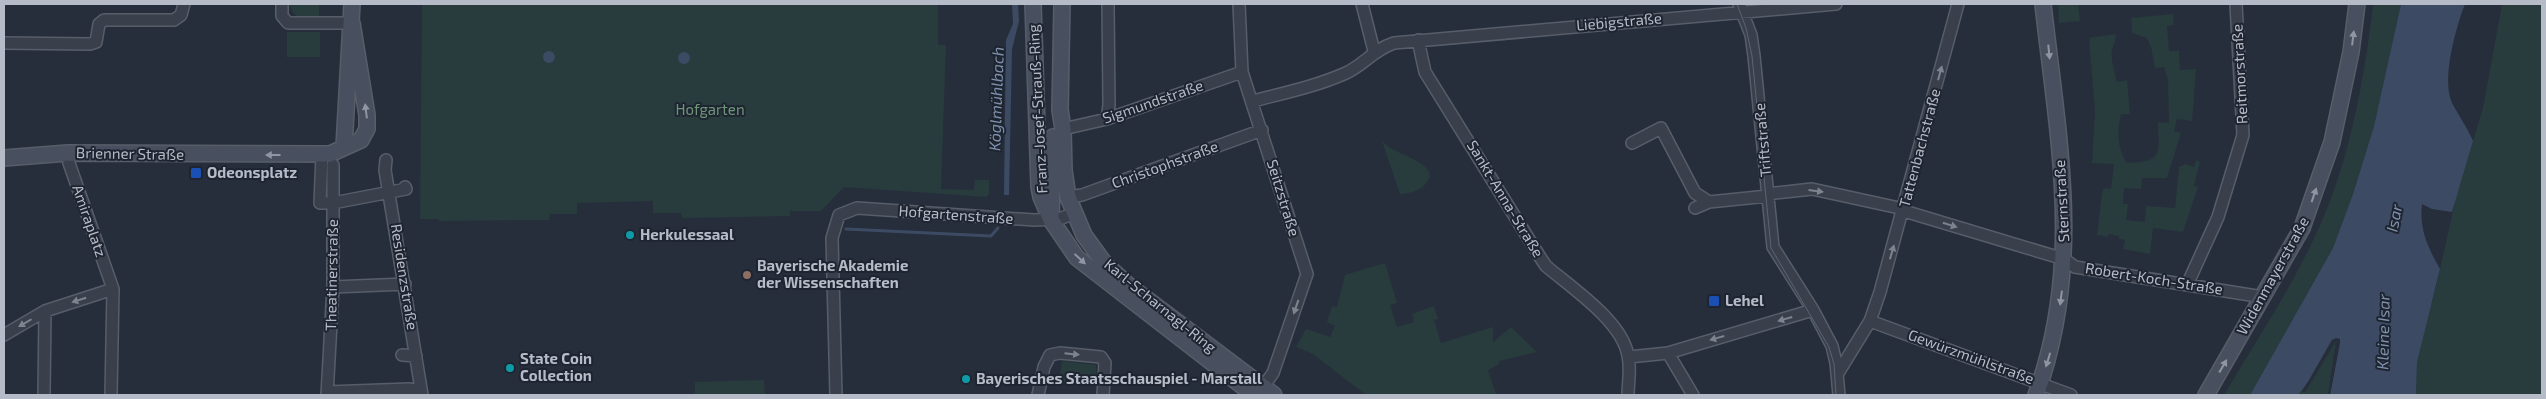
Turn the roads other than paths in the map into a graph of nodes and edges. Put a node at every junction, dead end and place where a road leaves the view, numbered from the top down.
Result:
1 (282, 4) edge
2 (352, 4) edge
3 (1033, 4) edge
4 (1062, 4) edge
5 (1108, 4) edge
6 (1239, 4) edge
7 (1362, 4) edge
8 (1836, 4) edge
9 (1958, 4) edge
10 (2043, 4) edge
11 (2236, 4) edge
12 (2357, 4) edge
13 (184, 5) edge
14 (1741, 8) edge
15 (352, 23) junction
16 (1418, 40) junction
17 (4, 43) edge
18 (1374, 51) junction
19 (1242, 72) junction
20 (1254, 101) junction
21 (1060, 110) junction
22 (1107, 119) junction
23 (1063, 129) junction
24 (1262, 130) junction
25 (1632, 143) dead end
26 (344, 147) junction
27 (68, 153) junction
28 (322, 155) junction
29 (4, 158) edge
30 (386, 160) dead end
31 (334, 165) dead end
32 (405, 187) dead end
33 (389, 192) junction
34 (1768, 195) junction
35 (1068, 197) junction
36 (1709, 202) junction
37 (330, 203) junction
38 (1695, 208) dead end
39 (1904, 210) junction
40 (1075, 213) junction
41 (1051, 220) junction
42 (2064, 259) junction
43 (405, 284) junction
44 (2188, 285) junction
45 (332, 287) junction
46 (113, 289) junction
47 (2263, 297) junction
48 (1812, 310) junction
49 (46, 311) junction
50 (1870, 321) junction
51 (4, 335) edge
52 (1668, 353) junction
53 (402, 356) dead end
54 (416, 356) junction
55 (1629, 357) junction
56 (1838, 373) junction
57 (432, 383) dead end
58 (2039, 389) edge
59 (421, 391) edge
60 (1264, 392) edge
61 (327, 394) edge
62 (44, 395) edge
63 (111, 395) edge
64 (836, 395) edge
65 (1038, 395) edge
66 (1103, 395) edge
67 (1628, 395) edge
68 (1693, 395) edge
69 (1838, 395) edge
70 (2071, 395) edge
71 (2206, 395) edge

1 - 15 street
2 - 15 main road
3 - 41 main road, Franz-Josef-Strauß-Ring
4 - 21 main road, Franz-Josef-Strauß-Ring
5 - 22 street
6 - 19 street, Seitzstraße
7 - 18 street
8 - 14 street, Liebigstraße
39 -> 9 street, Tattenbachstraße
10 -> 42 main road, Sternstraße
11 - 44 street, Reitmorstraße
47 -> 12 main road, Widenmayerstraße
13 - 17 street
14 - 16 street, Liebigstraße
14 - 34 street, Triftstraße
15 - 26 main road
26 -> 15 main road
16 - 18 street, Liebigstraße
16 - 55 street, Sankt-Anna-Straße
18 - 20 street
19 - 20 street, Seitzstraße
19 - 22 street, Sigmundstraße
20 - 24 street, Seitzstraße
21 - 23 main road, Franz-Josef-Strauß-Ring
21 - 41 main road, Franz-Josef-Strauß-Ring
22 - 23 street, Sigmundstraße
23 - 35 main road, Franz-Josef-Strauß-Ring
24 - 35 street, Christophstraße
24 -> 60 street, Seitzstraße
25 - 36 street
26 - 28 main road, Brienner Straße
28 -> 27 main road, Brienner Straße
27 - 29 main road, Brienner Straße
27 - 46 street, Amiraplatz
28 - 37 street, Theatinerstraße
30 - 33 street, Residenzstraße
31 - 37 street
32 - 33 street
33 - 37 street
33 - 43 street, Residenzstraße
34 - 36 street, Robert-Koch-Straße
34 -> 39 street, Robert-Koch-Straße
34 - 48 street, Triftstraße
35 - 40 main road, Karl-Scharnagl-Ring
36 - 38 street, Robert-Koch-Straße
37 - 45 street, Theatinerstraße
39 -> 42 street, Robert-Koch-Straße
50 -> 39 street, Tattenbachstraße
40 - 41 street, Hofgartenstraße
40 - 60 main road, Karl-Scharnagl-Ring
41 -> 60 main road, Karl-Scharnagl-Ring
41 - 64 street, Hofgartenstraße
42 - 44 street, Robert-Koch-Straße
42 -> 58 main road, Sternstraße
43 - 45 street
43 - 54 street, Residenzstraße
44 - 47 street, Robert-Koch-Straße
45 - 61 street, Theatinerstraße
46 -> 49 street
46 - 63 street
71 -> 47 main road, Widenmayerstraße
48 -> 52 street
48 - 56 street, Triftstraße
49 -> 51 street
49 - 62 street
50 - 56 street, Tattenbachstraße
50 - 58 street, Gewürzmühlstraße
52 - 55 street
52 - 68 street
53 - 54 street
54 - 59 street, Residenzstraße
55 - 67 street, Sankt-Anna-Straße
56 - 69 street, Triftstraße
57 - 59 street
58 - 70 street, Gewürzmühlstraße
59 - 61 street
65 -> 66 street

